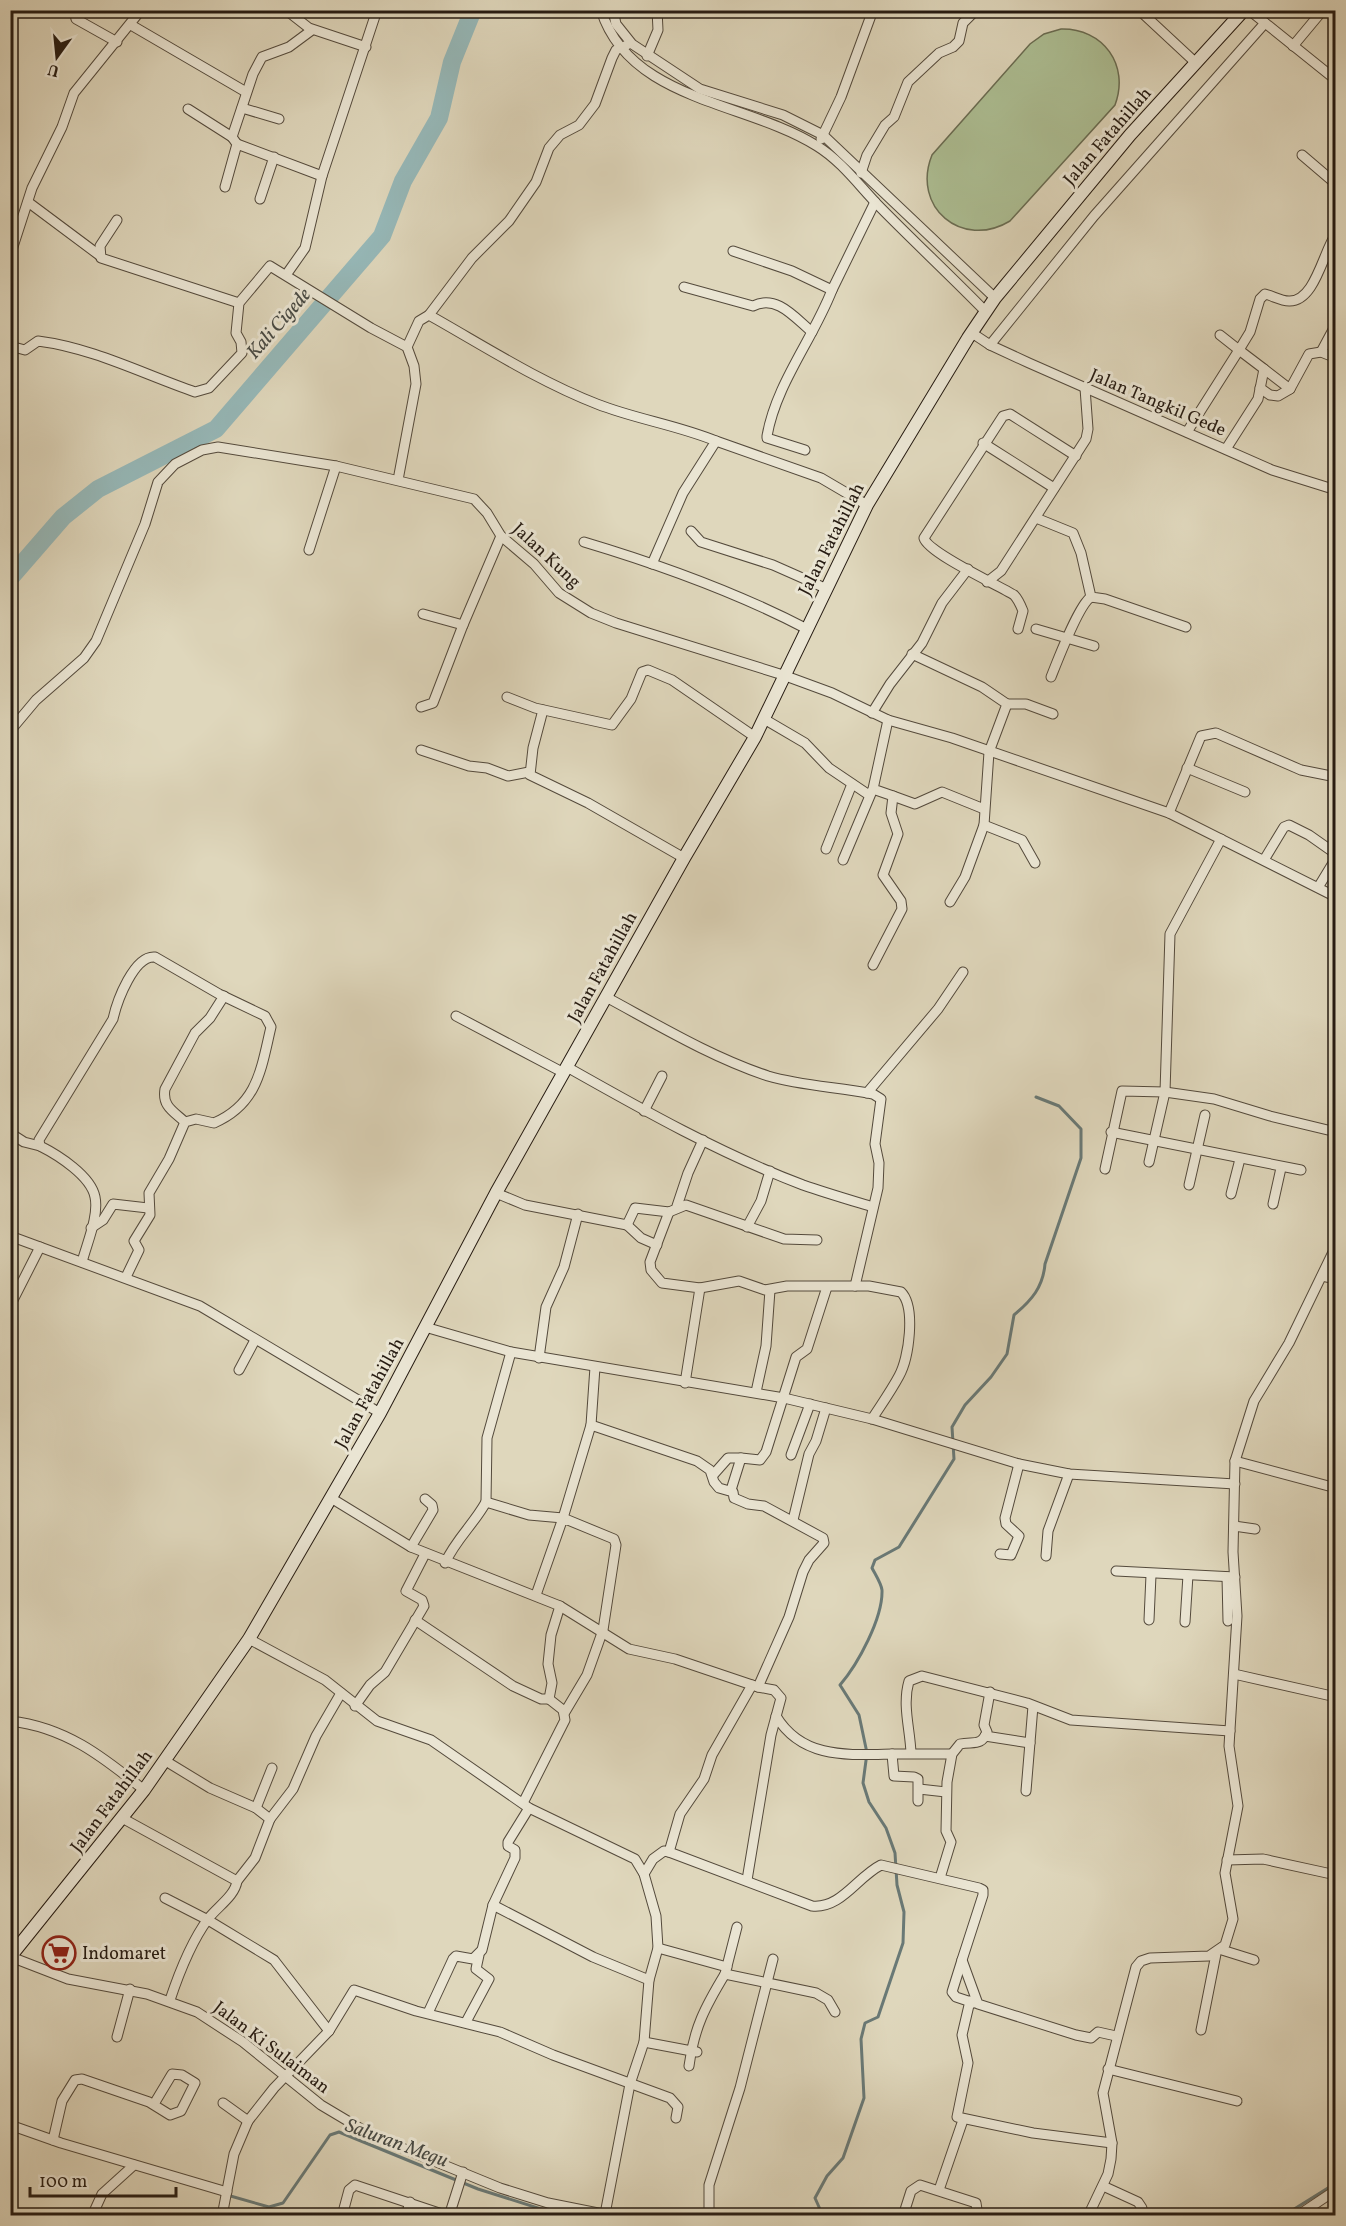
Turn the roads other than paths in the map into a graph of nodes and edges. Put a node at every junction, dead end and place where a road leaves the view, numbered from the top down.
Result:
1 (74, 10) edge
2 (141, 10) edge
3 (286, 10) edge
4 (377, 10) edge
5 (601, 10) edge
6 (613, 10) edge
7 (657, 10) edge
8 (873, 10) edge
9 (976, 10) edge
10 (1139, 10) edge
11 (1247, 10) edge
12 (1323, 10) edge
13 (1265, 23) junction
14 (131, 25) junction
15 (312, 30) junction
16 (117, 42) junction
17 (632, 44) junction
18 (1293, 46) junction
19 (366, 47) junction
20 (621, 47) junction
21 (647, 56) junction
22 (1196, 63) junction
23 (1335, 80) edge
24 (246, 92) junction
25 (242, 108) junction
26 (188, 109) dead end
27 (279, 119) dead end
28 (824, 135) junction
29 (234, 141) junction
30 (817, 145) junction
31 (1302, 155) dead end
32 (274, 157) junction
33 (861, 173) junction
34 (322, 176) junction
35 (1335, 184) edge
36 (225, 187) dead end
37 (260, 199) dead end
38 (28, 201) junction
39 (875, 202) junction
40 (117, 220) dead end
41 (1335, 234) edge
42 (733, 251) dead end
43 (99, 255) junction
44 (10, 256) edge
45 (286, 275) junction
46 (684, 287) dead end
47 (832, 290) junction
48 (995, 298) junction
49 (239, 303) junction
50 (986, 312) junction
51 (429, 315) junction
52 (1335, 324) edge
53 (812, 332) junction
54 (972, 333) junction
55 (1220, 335) dead end
56 (990, 345) junction
57 (10, 346) edge
58 (407, 347) junction
59 (1239, 350) junction
60 (1322, 352) junction
61 (1335, 358) edge
62 (1264, 369) junction
63 (1085, 388) junction
64 (1260, 388) junction
65 (1290, 389) junction
66 (1187, 432) junction
67 (716, 441) junction
68 (983, 443) junction
69 (1226, 449) junction
70 (805, 450) dead end
71 (1076, 456) junction
72 (336, 466) junction
73 (398, 480) junction
74 (1054, 488) junction
75 (1335, 490) edge
76 (867, 505) junction
77 (1036, 518) junction
78 (691, 531) dead end
79 (501, 536) junction
80 (584, 542) dead end
81 (309, 550) dead end
82 (652, 564) junction
83 (968, 569) junction
84 (987, 582) junction
85 (825, 588) junction
86 (1091, 597) junction
87 (423, 614) dead end
88 (463, 625) junction
89 (1186, 627) dead end
90 (807, 628) junction
91 (1018, 629) dead end
92 (1036, 629) dead end
93 (1066, 636) junction
94 (1094, 646) dead end
95 (912, 654) junction
96 (783, 675) junction
97 (1051, 677) dead end
98 (507, 697) dead end
99 (1007, 704) junction
100 (421, 706) dead end
101 (543, 710) junction
102 (872, 713) junction
103 (1053, 714) dead end
104 (764, 719) junction
105 (888, 720) junction
106 (10, 731) edge
107 (755, 737) junction
108 (421, 750) dead end
109 (989, 752) junction
110 (1187, 768) junction
111 (529, 772) junction
112 (1335, 777) edge
113 (852, 784) junction
114 (871, 792) junction
115 (1245, 792) dead end
116 (893, 796) junction
117 (984, 809) junction
118 (1169, 813) junction
119 (984, 825) junction
120 (1221, 839) junction
121 (826, 849) dead end
122 (1335, 856) edge
123 (684, 858) junction
124 (843, 860) dead end
125 (1264, 860) junction
126 (1035, 863) dead end
127 (1319, 886) junction
128 (1335, 897) edge
129 (950, 902) dead end
130 (873, 965) dead end
131 (963, 972) dead end
132 (224, 996) junction
133 (606, 997) junction
134 (456, 1016) dead end
135 (566, 1070) junction
136 (662, 1076) dead end
137 (1165, 1092) junction
138 (867, 1093) junction
139 (644, 1111) junction
140 (1205, 1115) dead end
141 (185, 1122) junction
142 (1111, 1132) junction
143 (1335, 1132) edge
144 (10, 1133) edge
145 (704, 1140) junction
146 (1154, 1140) junction
147 (40, 1146) junction
148 (1197, 1149) junction
149 (1240, 1159) junction
150 (1149, 1162) dead end
151 (1281, 1168) junction
152 (1105, 1169) dead end
153 (1301, 1170) dead end
154 (770, 1171) junction
155 (1189, 1185) dead end
156 (496, 1193) junction
157 (1231, 1194) dead end
158 (1273, 1204) dead end
159 (873, 1207) junction
160 (148, 1208) junction
161 (673, 1209) junction
162 (578, 1214) junction
163 (627, 1225) junction
164 (747, 1227) junction
165 (91, 1228) junction
166 (10, 1236) edge
167 (817, 1240) dead end
168 (657, 1245) junction
169 (1335, 1246) edge
170 (40, 1247) junction
171 (82, 1262) junction
172 (1322, 1276) junction
173 (126, 1277) junction
174 (1335, 1279) edge
175 (855, 1286) junction
176 (827, 1287) junction
177 (700, 1288) junction
178 (770, 1290) junction
179 (10, 1306) edge
180 (425, 1327) junction
181 (255, 1341) junction
182 (511, 1352) junction
183 (539, 1358) junction
184 (595, 1367) junction
185 (239, 1370) dead end
186 (685, 1383) junction
187 (756, 1392) junction
188 (784, 1398) junction
189 (810, 1404) junction
190 (826, 1408) junction
191 (380, 1413) junction
192 (872, 1419) junction
193 (591, 1425) junction
194 (791, 1455) dead end
195 (741, 1458) junction
196 (1235, 1461) junction
197 (1019, 1464) junction
198 (1069, 1474) junction
199 (713, 1475) junction
200 (1235, 1484) junction
201 (1335, 1488) edge
202 (731, 1490) junction
203 (331, 1498) junction
204 (425, 1498) dead end
205 (486, 1502) junction
206 (563, 1518) junction
207 (793, 1520) junction
208 (1234, 1526) junction
209 (1255, 1529) dead end
210 (411, 1547) junction
211 (425, 1554) junction
212 (1000, 1554) dead end
213 (1046, 1556) dead end
214 (445, 1563) junction
215 (1116, 1571) dead end
216 (1151, 1575) junction
217 (1188, 1575) junction
218 (1231, 1577) junction
219 (536, 1595) junction
220 (561, 1606) junction
221 (415, 1620) junction
222 (1149, 1620) dead end
223 (1228, 1621) dead end
224 (1185, 1622) dead end
225 (603, 1630) junction
226 (249, 1639) junction
227 (1234, 1674) junction
228 (755, 1686) junction
229 (990, 1692) junction
230 (341, 1694) junction
231 (1335, 1697) edge
232 (549, 1699) junction
233 (356, 1706) junction
234 (1033, 1706) junction
235 (565, 1712) junction
236 (776, 1716) junction
237 (10, 1721) edge
238 (1230, 1731) junction
239 (985, 1736) junction
240 (1030, 1743) junction
241 (911, 1753) junction
242 (892, 1754) junction
243 (952, 1754) junction
244 (164, 1761) junction
245 (272, 1768) dead end
246 (919, 1789) junction
247 (144, 1790) junction
248 (946, 1791) junction
249 (1026, 1791) dead end
250 (918, 1801) dead end
251 (526, 1806) junction
252 (256, 1808) junction
253 (122, 1818) junction
254 (270, 1819) junction
255 (669, 1852) junction
256 (1227, 1860) junction
257 (644, 1874) junction
258 (1335, 1875) edge
259 (940, 1878) junction
260 (747, 1880) junction
261 (237, 1881) junction
262 (165, 1898) dead end
263 (493, 1905) junction
264 (208, 1920) junction
265 (737, 1927) dead end
266 (15, 1943) edge
267 (658, 1948) junction
268 (1219, 1952) junction
269 (479, 1955) junction
270 (10, 1957) edge
271 (773, 1959) dead end
272 (962, 1960) junction
273 (1254, 1960) dead end
274 (726, 1971) junction
275 (649, 1980) junction
276 (767, 1984) junction
277 (130, 1989) junction
278 (170, 2001) junction
279 (974, 2003) junction
280 (835, 2012) dead end
281 (428, 2013) junction
282 (466, 2022) junction
283 (1201, 2030) dead end
284 (327, 2034) junction
285 (1116, 2036) junction
286 (117, 2037) dead end
287 (644, 2042) junction
288 (694, 2052) junction
289 (689, 2066) dead end
290 (1108, 2068) junction
291 (285, 2076) junction
292 (630, 2084) junction
293 (1237, 2102) dead end
294 (223, 2103) dead end
295 (154, 2104) junction
296 (676, 2118) dead end
297 (963, 2120) junction
298 (248, 2121) junction
299 (10, 2124) edge
300 (53, 2140) junction
301 (1112, 2143) junction
302 (131, 2168) junction
303 (461, 2178) junction
304 (1103, 2186) junction
305 (939, 2190) junction
306 (1335, 2190) edge
307 (226, 2194) junction
308 (410, 2202) junction
309 (607, 2215) edge
310 (92, 2216) edge
311 (222, 2216) edge
312 (342, 2216) edge
313 (406, 2216) edge
314 (449, 2216) edge
315 (709, 2216) edge
316 (903, 2216) edge
317 (978, 2216) edge
318 (1088, 2216) edge
319 (1139, 2216) edge
320 (1297, 2216) edge

1 - 16 street
2 - 14 street
3 - 15 street
4 - 19 street
5 - 20 street
6 - 17 street
7 - 21 street
8 - 28 street
9 - 33 street
10 - 22 street
11 - 13 street
11 - 22 street, Jalan Fatahillah
12 - 18 street
13 - 18 street
13 - 56 street
14 - 16 street
14 - 24 street
15 - 19 street
15 - 24 street
16 - 38 street
17 - 20 street
17 - 21 street
18 - 23 street
19 - 34 street
20 - 30 street
20 - 51 street
21 - 28 street
22 - 48 street, Jalan Fatahillah
24 - 25 street
25 - 27 street
25 - 29 street
26 - 29 street
28 - 30 street
28 - 33 street
29 - 32 street
29 - 36 street
30 - 39 street
31 - 35 street
32 - 34 street
32 - 37 street
33 - 48 street
34 - 45 street
38 - 43 street
38 - 44 street
39 - 47 street
39 - 50 street
40 - 43 street
41 - 59 street
42 - 47 street
43 - 49 street
45 - 49 street
45 - 58 street
46 - 53 street
47 - 53 street
48 - 50 street, Jalan Fatahillah
49 - 57 street
50 - 54 street, Jalan Fatahillah
51 - 58 street
51 - 67 street
52 - 60 street
53 - 70 street
54 - 56 street, Jalan Tangkil Gede
54 - 76 street, Jalan Fatahillah
55 - 59 street
56 - 63 street, Jalan Tangkil Gede
58 - 73 street
59 - 62 street
59 - 66 street
60 - 61 street
60 - 65 street
62 - 64 street
62 - 65 street
63 - 66 street, Jalan Tangkil Gede
63 - 71 street
64 - 65 street
64 - 69 street
66 - 69 street, Jalan Tangkil Gede
67 - 76 street
67 - 82 street
68 - 71 street
68 - 74 street
68 - 83 street
69 - 75 street, Jalan Tangkil Gede
71 - 74 street
72 - 73 street, Jalan Kung
72 - 81 street
72 - 106 street, Jalan Kung
73 - 79 street, Jalan Kung
74 - 77 street
76 - 85 street, Jalan Fatahillah
77 - 84 street
77 - 86 street
78 - 85 street
79 - 88 street
79 - 96 street, Jalan Kung
80 - 82 street
82 - 90 street
83 - 84 street
83 - 95 street
84 - 91 street
85 - 90 street, Jalan Fatahillah
86 - 89 street
86 - 93 street
87 - 88 street
88 - 100 street
90 - 96 street, Jalan Fatahillah
92 - 93 street
93 - 94 street
93 - 97 street
95 - 99 street
95 - 102 street
96 - 102 street, Jalan Kung
96 - 104 street, Jalan Fatahillah
98 - 101 street
99 - 103 street
99 - 109 street
101 - 107 street
101 - 111 street
102 - 105 street, Jalan Kung
104 - 107 street, Jalan Fatahillah
104 - 113 street
105 - 109 street, Jalan Kung
105 - 114 street
107 - 123 street, Jalan Fatahillah
108 - 111 street
109 - 117 street
109 - 118 street, Jalan Kung
110 - 112 street
110 - 115 street
110 - 118 street
111 - 123 street
113 - 114 street
113 - 121 street
114 - 116 street
114 - 124 street
116 - 117 street
116 - 130 street
117 - 119 street
118 - 120 street, Jalan Kung
119 - 126 street
119 - 129 street
120 - 125 street, Jalan Kung
120 - 137 street
122 - 125 street
122 - 127 street
123 - 133 street, Jalan Fatahillah
125 - 127 street, Jalan Kung
127 - 128 street, Jalan Kung
131 - 138 street
132 - 141 street
132 - 141 street
132 - 147 street
133 - 135 street, Jalan Fatahillah
133 - 138 street
134 - 135 street
135 - 139 street
135 - 156 street, Jalan Fatahillah
136 - 139 street
137 - 142 street
137 - 143 street
137 - 146 street
138 - 159 street
139 - 145 street
140 - 148 street
141 - 160 street
142 - 146 street
142 - 152 street
144 - 147 street
145 - 154 street
145 - 161 street
146 - 148 street
146 - 150 street
147 - 165 street
148 - 149 street
148 - 155 street
149 - 151 street
149 - 157 street
151 - 153 street
151 - 158 street
154 - 159 street
154 - 164 street
156 - 162 street
156 - 180 street, Jalan Fatahillah
159 - 175 street
160 - 165 street
160 - 173 street
161 - 163 street
161 - 164 street
161 - 168 street
162 - 163 street
162 - 183 street
163 - 168 street
164 - 167 street
165 - 171 street
166 - 170 street
168 - 177 street
169 - 172 street
170 - 171 street
170 - 179 street
171 - 173 street
172 - 174 street
172 - 196 street
173 - 181 street
175 - 176 street
175 - 192 street
176 - 178 street
176 - 188 street
177 - 178 street
177 - 186 street
178 - 187 street
180 - 182 street
180 - 191 street, Jalan Fatahillah
181 - 185 street
181 - 191 street
182 - 183 street
182 - 205 street
183 - 184 street
184 - 186 street
184 - 193 street
186 - 187 street
187 - 188 street
188 - 189 street
188 - 195 street
189 - 190 street
189 - 194 street
190 - 192 street
190 - 207 street
191 - 203 street, Jalan Fatahillah
192 - 197 street
193 - 199 street
193 - 206 street
195 - 199 street
195 - 202 street
196 - 200 street
196 - 201 street
197 - 198 street
197 - 212 street
198 - 200 street
198 - 213 street
199 - 202 street
200 - 208 street
202 - 207 street
203 - 210 street
203 - 226 street, Jalan Fatahillah
204 - 210 street
205 - 206 street
205 - 214 street
206 - 219 street
206 - 225 street
207 - 228 street
208 - 209 street
208 - 218 street
210 - 211 street
211 - 214 street
211 - 221 street
214 - 219 street
215 - 216 street
216 - 217 street
216 - 222 street
217 - 218 street
217 - 224 street
218 - 223 street
218 - 227 street
219 - 220 street
220 - 225 street
220 - 232 street
221 - 232 street
221 - 233 street
225 - 228 street
225 - 235 street
226 - 230 street
226 - 244 street, Jalan Fatahillah
227 - 231 street
227 - 238 street
228 - 236 street
228 - 255 street
229 - 234 street
229 - 239 street
229 - 241 street
230 - 233 street
230 - 254 street
232 - 235 street
233 - 251 street
234 - 238 street
234 - 240 street
235 - 251 street
236 - 242 street
236 - 260 street
237 - 247 street
238 - 256 street
239 - 240 street
239 - 243 street
240 - 249 street
241 - 242 street
241 - 243 street
242 - 246 street
243 - 248 street
244 - 247 street, Jalan Fatahillah
244 - 252 street
245 - 252 street
246 - 248 street
246 - 250 street
247 - 253 street, Jalan Fatahillah
248 - 259 street
251 - 257 street
251 - 263 street
252 - 254 street
253 - 261 street
253 - 266 street, Jalan Fatahillah
254 - 261 street
255 - 257 street
255 - 260 street
256 - 258 street
256 - 268 street
257 - 267 street
259 - 260 street
259 - 272 street
261 - 264 street
262 - 264 street
263 - 269 street
263 - 275 street
264 - 278 street
264 - 284 street
265 - 274 street
266 - 270 street, Jalan Fatahillah
267 - 274 street
267 - 275 street
268 - 273 street
268 - 283 street
268 - 285 street
269 - 281 street
269 - 282 street
270 - 277 street, Jalan Ki Sulaiman
271 - 276 street
272 - 279 street
272 - 279 street
274 - 276 street
274 - 288 street
275 - 287 street
276 - 280 street
276 - 315 street
277 - 278 street, Jalan Ki Sulaiman
277 - 286 street
278 - 291 street, Jalan Ki Sulaiman
279 - 285 street
279 - 297 street
281 - 282 street
281 - 284 street
282 - 292 street
284 - 291 street
285 - 290 street
287 - 288 street
287 - 292 street
288 - 289 street
290 - 293 street
290 - 301 street
291 - 298 street
291 - 303 street, Jalan Ki Sulaiman
292 - 296 street
292 - 309 street
294 - 298 street
295 - 295 street
295 - 300 street
297 - 301 street
297 - 305 street
298 - 307 street
299 - 300 street
300 - 302 street
301 - 304 street
302 - 307 street
302 - 310 street
303 - 309 street, Jalan Ki Sulaiman
303 - 314 street
304 - 318 street
304 - 319 street
305 - 316 street
305 - 317 street
306 - 320 street
307 - 311 street
308 - 312 street
308 - 313 street
308 - 314 street

